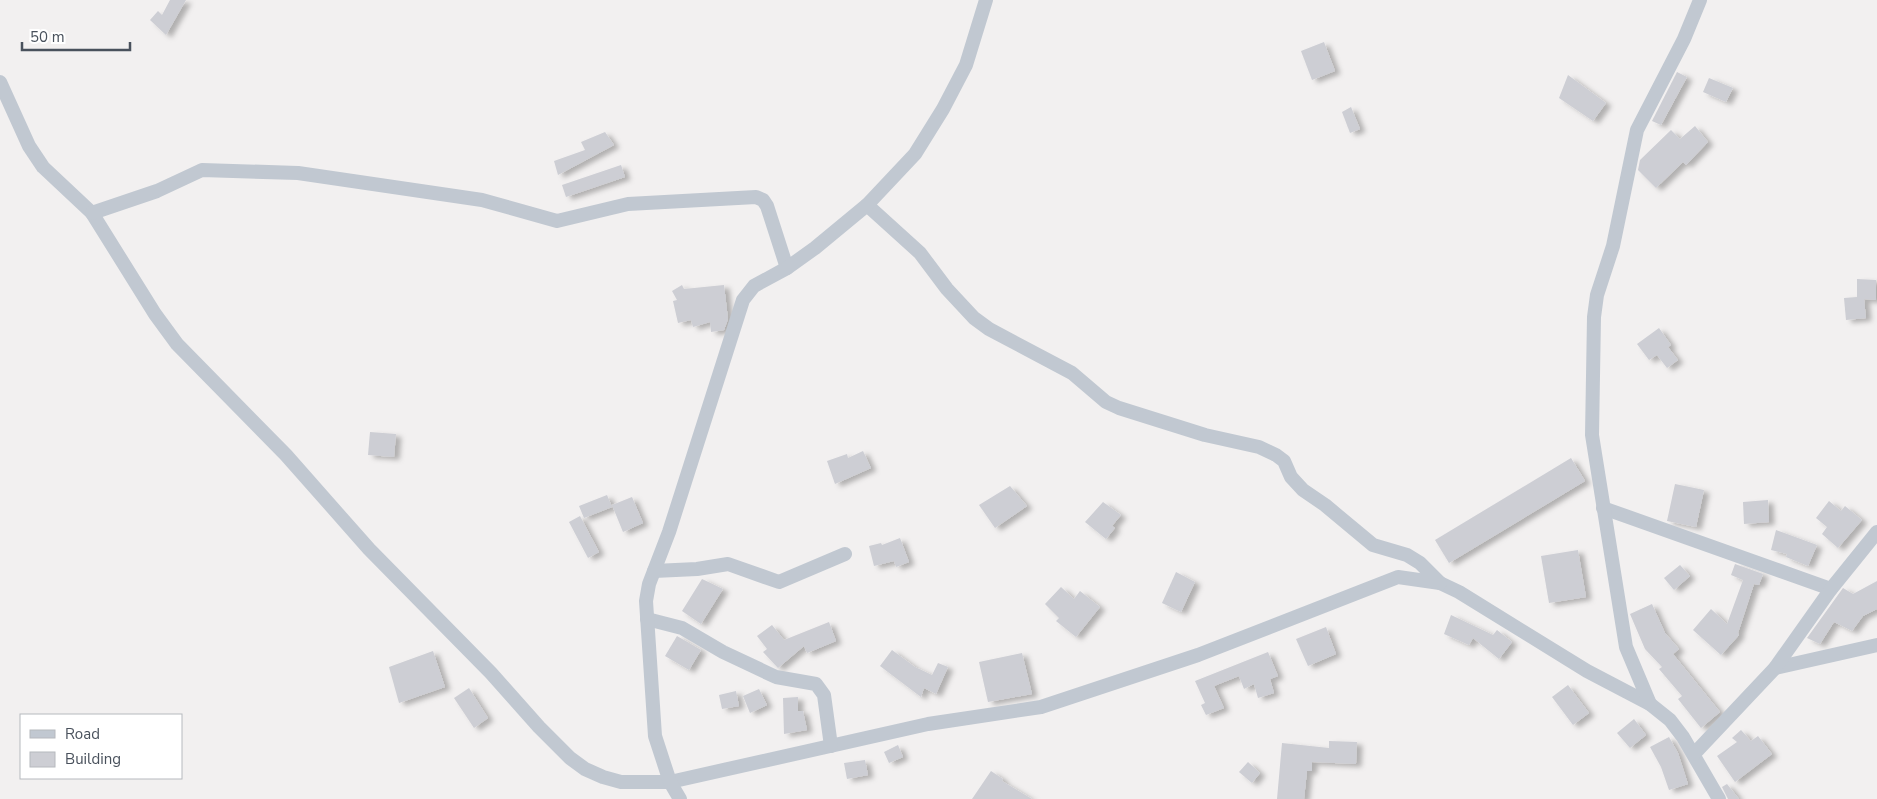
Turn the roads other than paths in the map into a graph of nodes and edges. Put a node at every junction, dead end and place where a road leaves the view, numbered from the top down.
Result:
1 (986, 0) edge
2 (1700, 0) edge
3 (0, 82) edge
4 (867, 206) junction
5 (92, 213) junction
6 (787, 268) junction
7 (1603, 508) junction
8 (1877, 532) edge
9 (845, 554) dead end
10 (1420, 563) junction
11 (654, 571) junction
12 (1398, 577) junction
13 (1440, 583) junction
14 (1831, 589) junction
15 (647, 619) junction
16 (1877, 645) edge
17 (1775, 668) junction
18 (1650, 704) junction
19 (831, 746) junction
20 (1694, 754) junction
21 (670, 782) junction
22 (680, 799) edge
23 (1719, 799) edge

1 - 4 street
2 - 7 street
3 - 5 street
4 - 6 street
4 - 10 street
5 - 6 street
5 - 21 street
6 - 11 street
7 - 14 street
7 - 18 street
8 - 14 street
9 - 11 street
10 - 12 street
10 - 13 street
11 - 15 street
12 - 13 street
12 - 19 street
13 - 18 street
14 - 17 street
15 - 19 street
15 - 21 street
16 - 17 street
17 - 20 street
18 - 20 street
19 - 21 street
20 - 23 street
21 - 22 street

